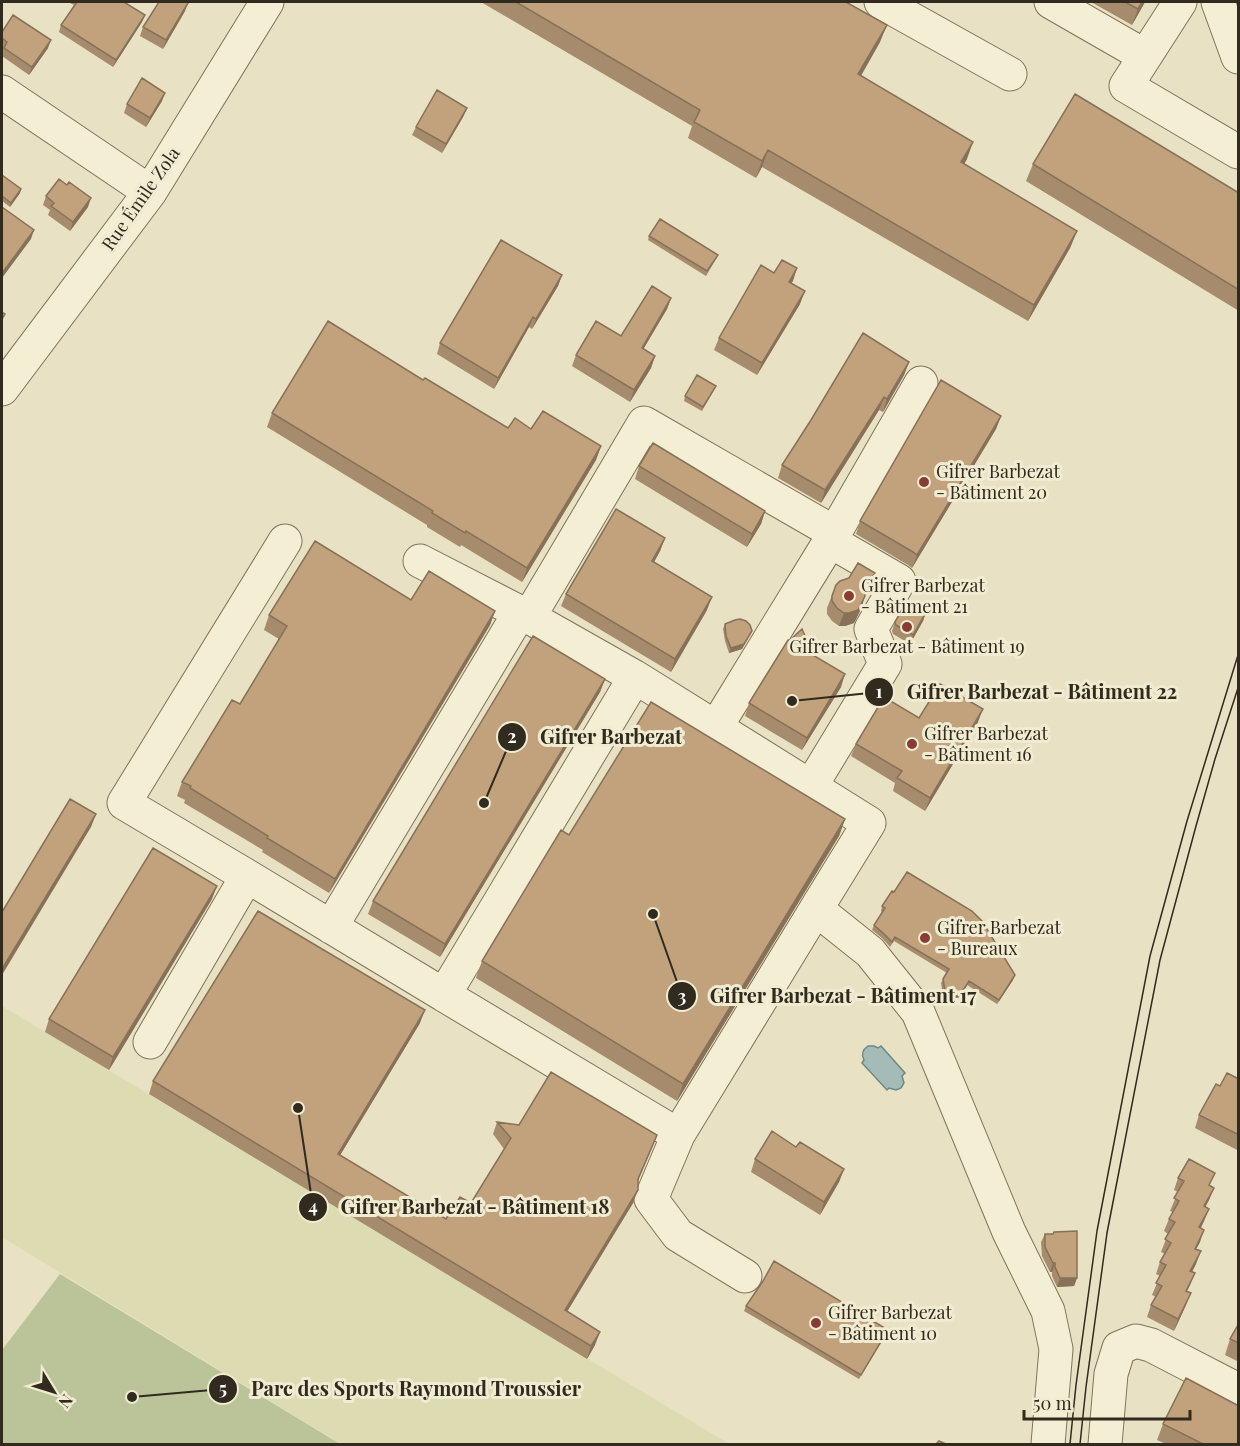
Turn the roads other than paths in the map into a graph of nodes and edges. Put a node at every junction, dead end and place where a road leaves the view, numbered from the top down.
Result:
1 (267, 2) edge
2 (881, 2) edge
3 (1051, 2) edge
4 (1180, 2) edge
5 (1218, 2) edge
6 (1145, 56) junction
7 (1239, 57) edge
8 (1010, 74) dead end
9 (2, 92) edge
10 (1239, 152) edge
11 (150, 192) junction
12 (921, 383) dead end
13 (2, 388) edge
14 (832, 537) junction
15 (285, 541) dead end
16 (420, 561) dead end
17 (525, 614) junction
18 (635, 677) junction
19 (716, 727) junction
20 (811, 786) junction
21 (248, 876) junction
22 (816, 909) junction
23 (331, 927) junction
24 (444, 995) junction
25 (150, 1042) dead end
26 (678, 1135) junction
27 (745, 1276) dead end
28 (1239, 1390) edge
29 (1048, 1444) edge
30 (1105, 1444) edge

1 - 11 street, Rue Émile Zola
2 - 8 street
3 - 6 street
4 - 6 street
5 - 7 street
6 - 10 street
9 - 11 street
11 - 13 street, Rue Émile Zola
12 - 14 street
14 - 17 street
14 - 19 street
14 - 20 street
15 - 21 street
16 - 17 street
17 - 18 street
17 - 23 street
18 - 19 street
18 - 24 street
19 - 20 street
20 - 22 street
21 - 23 street
21 - 25 street
22 - 26 street
22 - 29 street
23 - 24 street
24 - 26 street
26 - 27 street
28 - 30 street

